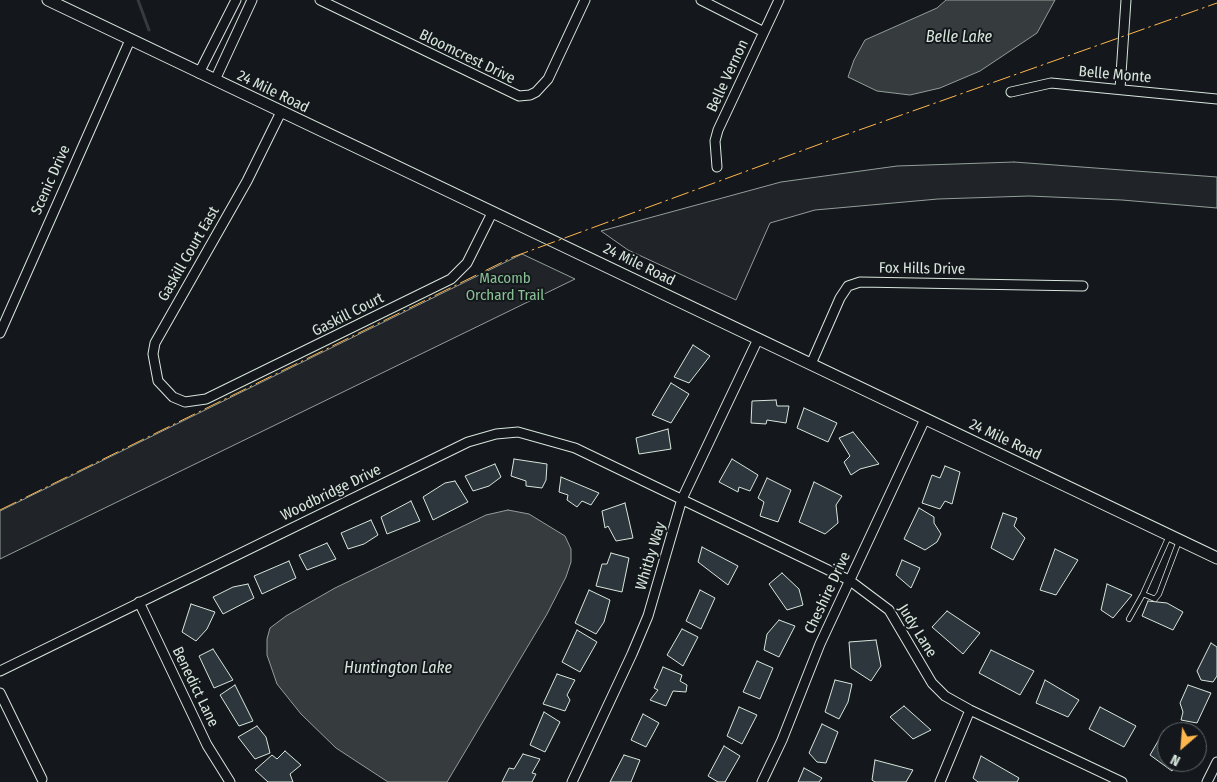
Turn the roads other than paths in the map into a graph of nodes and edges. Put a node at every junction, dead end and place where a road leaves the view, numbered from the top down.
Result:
1 (48, 0) edge
2 (236, 0) edge
3 (252, 0) edge
4 (320, 0) edge
5 (585, 0) edge
6 (701, 0) edge
7 (780, 0) edge
8 (1126, 0) edge
9 (764, 32) junction
10 (130, 40) junction
11 (199, 73) junction
12 (215, 80) junction
13 (1120, 89) junction
14 (1011, 92) dead end
15 (1217, 99) edge
16 (281, 112) junction
17 (717, 167) dead end
18 (492, 213) junction
19 (1083, 286) dead end
20 (0, 333) edge
21 (758, 339) junction
22 (811, 364) junction
23 (185, 402) joint
24 (925, 419) junction
25 (682, 499) junction
26 (1174, 537) junction
27 (1217, 558) edge
28 (849, 580) junction
29 (1143, 594) junction
30 (139, 602) junction
31 (1129, 619) dead end
32 (0, 671) edge
33 (0, 693) edge
34 (970, 710) junction
35 (1217, 762) edge
36 (42, 780) dead end
37 (230, 782) edge
38 (572, 782) edge
39 (762, 782) edge
40 (940, 782) edge
41 (1122, 782) edge
42 (1208, 782) edge

1 - 10 street, 24 Mile Road
2 - 11 street
3 - 12 street
4 - 5 street, Bloomcrest Drive
6 - 9 street
7 - 9 street, Belle Vernon
8 - 13 street
9 - 17 street, Belle Vernon
10 - 11 street, 24 Mile Road
10 - 20 street, Scenic Drive
11 - 12 street, 24 Mile Road
12 - 16 street, 24 Mile Road
13 - 14 street, Belle Monte
13 - 15 street, Belle Monte
16 - 18 street, 24 Mile Road
16 - 23 street, Gaskill Court East
18 - 21 street, 24 Mile Road
18 - 23 street, Gaskill Court
19 - 22 street, Fox Hills Drive
21 - 22 street, 24 Mile Road
21 - 25 street, Whitby Way
22 - 24 street, 24 Mile Road
24 - 26 street, 24 Mile Road
24 - 28 street, Cheshire Drive
25 - 28 street, Judy Lane
25 - 30 street, Woodbridge Drive
25 - 38 street, Whitby Way
26 - 27 street, 24 Mile Road
26 - 29 lane
26 - 29 lane
28 - 34 street, Judy Lane
28 - 39 street, Cheshire Drive
29 - 31 lane
30 - 32 street, Woodbridge Drive
30 - 37 street, Benedict Lane
33 - 36 street
34 - 40 street
34 - 41 street, Judy Lane
35 - 42 street

